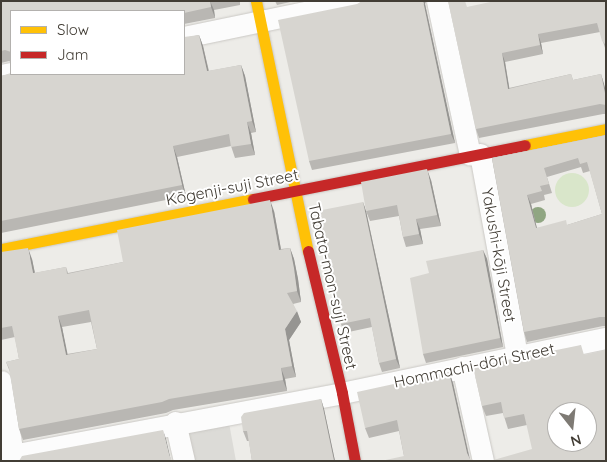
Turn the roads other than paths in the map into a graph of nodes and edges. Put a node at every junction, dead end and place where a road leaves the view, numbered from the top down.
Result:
1 (358, 1) edge
2 (438, 1) edge
3 (258, 11) edge
4 (185, 37) edge
5 (606, 129) edge
6 (475, 154) junction
7 (294, 191) junction
8 (1, 249) edge
9 (606, 338) edge
10 (517, 356) junction
11 (462, 367) junction
12 (1, 380) edge
13 (342, 393) junction
14 (176, 422) junction
15 (10, 457) edge
16 (184, 461) edge
17 (355, 461) edge
18 (483, 461) edge

1 - 3 street
2 - 6 street, Yakushi-kōji Street
3 - 4 street
3 - 7 street, Tabata-mon-suji Street
5 - 6 street, Kōgenji-suji Street
6 - 7 street, Kōgenji-suji Street
6 - 10 street, Yakushi-kōji Street
7 - 8 street, Kōgenji-suji Street
7 - 13 street, Tabata-mon-suji Street
9 - 10 street, Hommachi-dōri Street
10 - 11 street, Hommachi-dōri Street
11 - 13 street, Hommachi-dōri Street
11 - 18 street
12 - 15 street
13 - 14 street, Hommachi-dōri Street
13 - 17 street, Tabata-mon-suji Street
14 - 15 street, Hommachi-dōri Street
14 - 16 street

